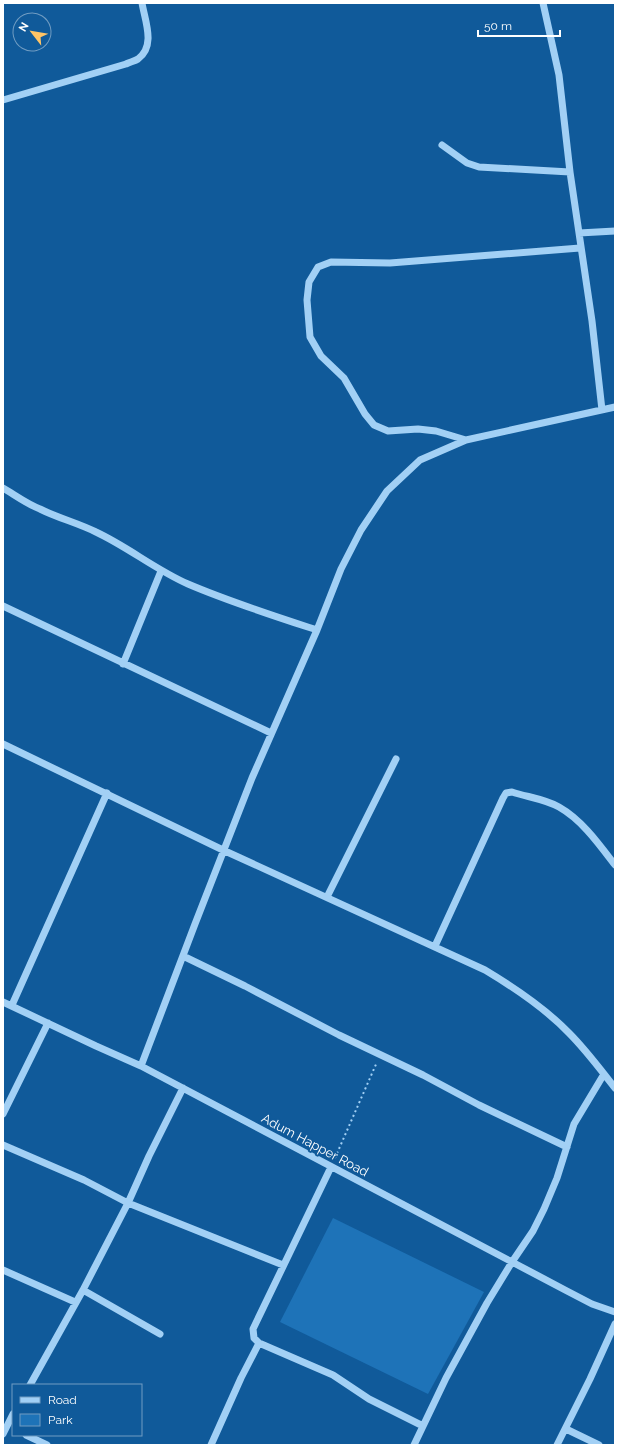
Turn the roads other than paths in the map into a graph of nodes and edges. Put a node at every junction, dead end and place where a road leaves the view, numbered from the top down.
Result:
1 (142, 3) edge
2 (543, 3) edge
3 (3, 100) edge
4 (442, 145) dead end
5 (570, 172) junction
6 (615, 231) edge
7 (579, 233) junction
8 (580, 248) junction
9 (615, 406) edge
10 (602, 410) junction
11 (466, 440) junction
12 (3, 488) edge
13 (161, 571) junction
14 (3, 606) edge
15 (317, 630) junction
16 (123, 664) junction
17 (271, 733) junction
18 (3, 744) edge
19 (396, 759) dead end
20 (107, 793) junction
21 (225, 851) junction
22 (615, 865) edge
23 (327, 897) junction
24 (435, 946) junction
25 (183, 956) junction
26 (3, 1002) edge
27 (12, 1005) junction
28 (48, 1023) junction
29 (141, 1066) junction
30 (604, 1074) junction
31 (183, 1088) junction
32 (615, 1088) edge
33 (3, 1114) edge
34 (3, 1145) edge
35 (567, 1147) junction
36 (331, 1167) junction
37 (128, 1203) junction
38 (512, 1262) junction
39 (283, 1265) junction
40 (3, 1270) edge
41 (83, 1290) junction
42 (75, 1302) junction
43 (615, 1312) edge
44 (615, 1324) edge
45 (160, 1334) dead end
46 (259, 1343) junction
47 (31, 1384) edge
48 (10, 1420) edge
49 (423, 1426) junction
50 (566, 1429) junction
51 (3, 1434) edge
52 (28, 1436) edge
53 (47, 1445) edge
54 (211, 1445) edge
55 (414, 1445) edge
56 (557, 1445) edge
57 (599, 1445) edge

1 - 3 street
2 - 5 street
4 - 5 street
5 - 7 street
6 - 7 street
7 - 8 street
8 - 10 street
8 - 11 street
9 - 10 street
10 - 11 street
11 - 15 street
12 - 13 street
13 - 15 street
13 - 16 street
14 - 16 street
15 - 17 street
16 - 17 street
17 - 21 street
18 - 20 street
19 - 23 street
20 - 21 street
20 - 27 street
21 - 23 street
21 - 25 street
22 - 24 street
23 - 24 street
24 - 30 street
25 - 29 street
25 - 35 street
26 - 27 street, Adum Happer Road
27 - 28 street, Adum Happer Road
28 - 29 street, Adum Happer Road
28 - 33 street
29 - 31 street, Adum Happer Road
30 - 32 street
30 - 35 street
31 - 36 street, Adum Happer Road
31 - 37 street
34 - 37 street
35 - 38 street
36 - 38 street, Adum Happer Road
36 - 39 street
37 - 39 street
37 - 41 street
38 - 43 street, Adum Happer Road
38 - 49 street
39 - 46 street
40 - 42 street
41 - 42 street
41 - 45 street
42 - 47 street
44 - 50 street
46 - 49 street
46 - 54 street
48 - 51 street
49 - 55 street
50 - 56 street
50 - 57 street
52 - 53 street

